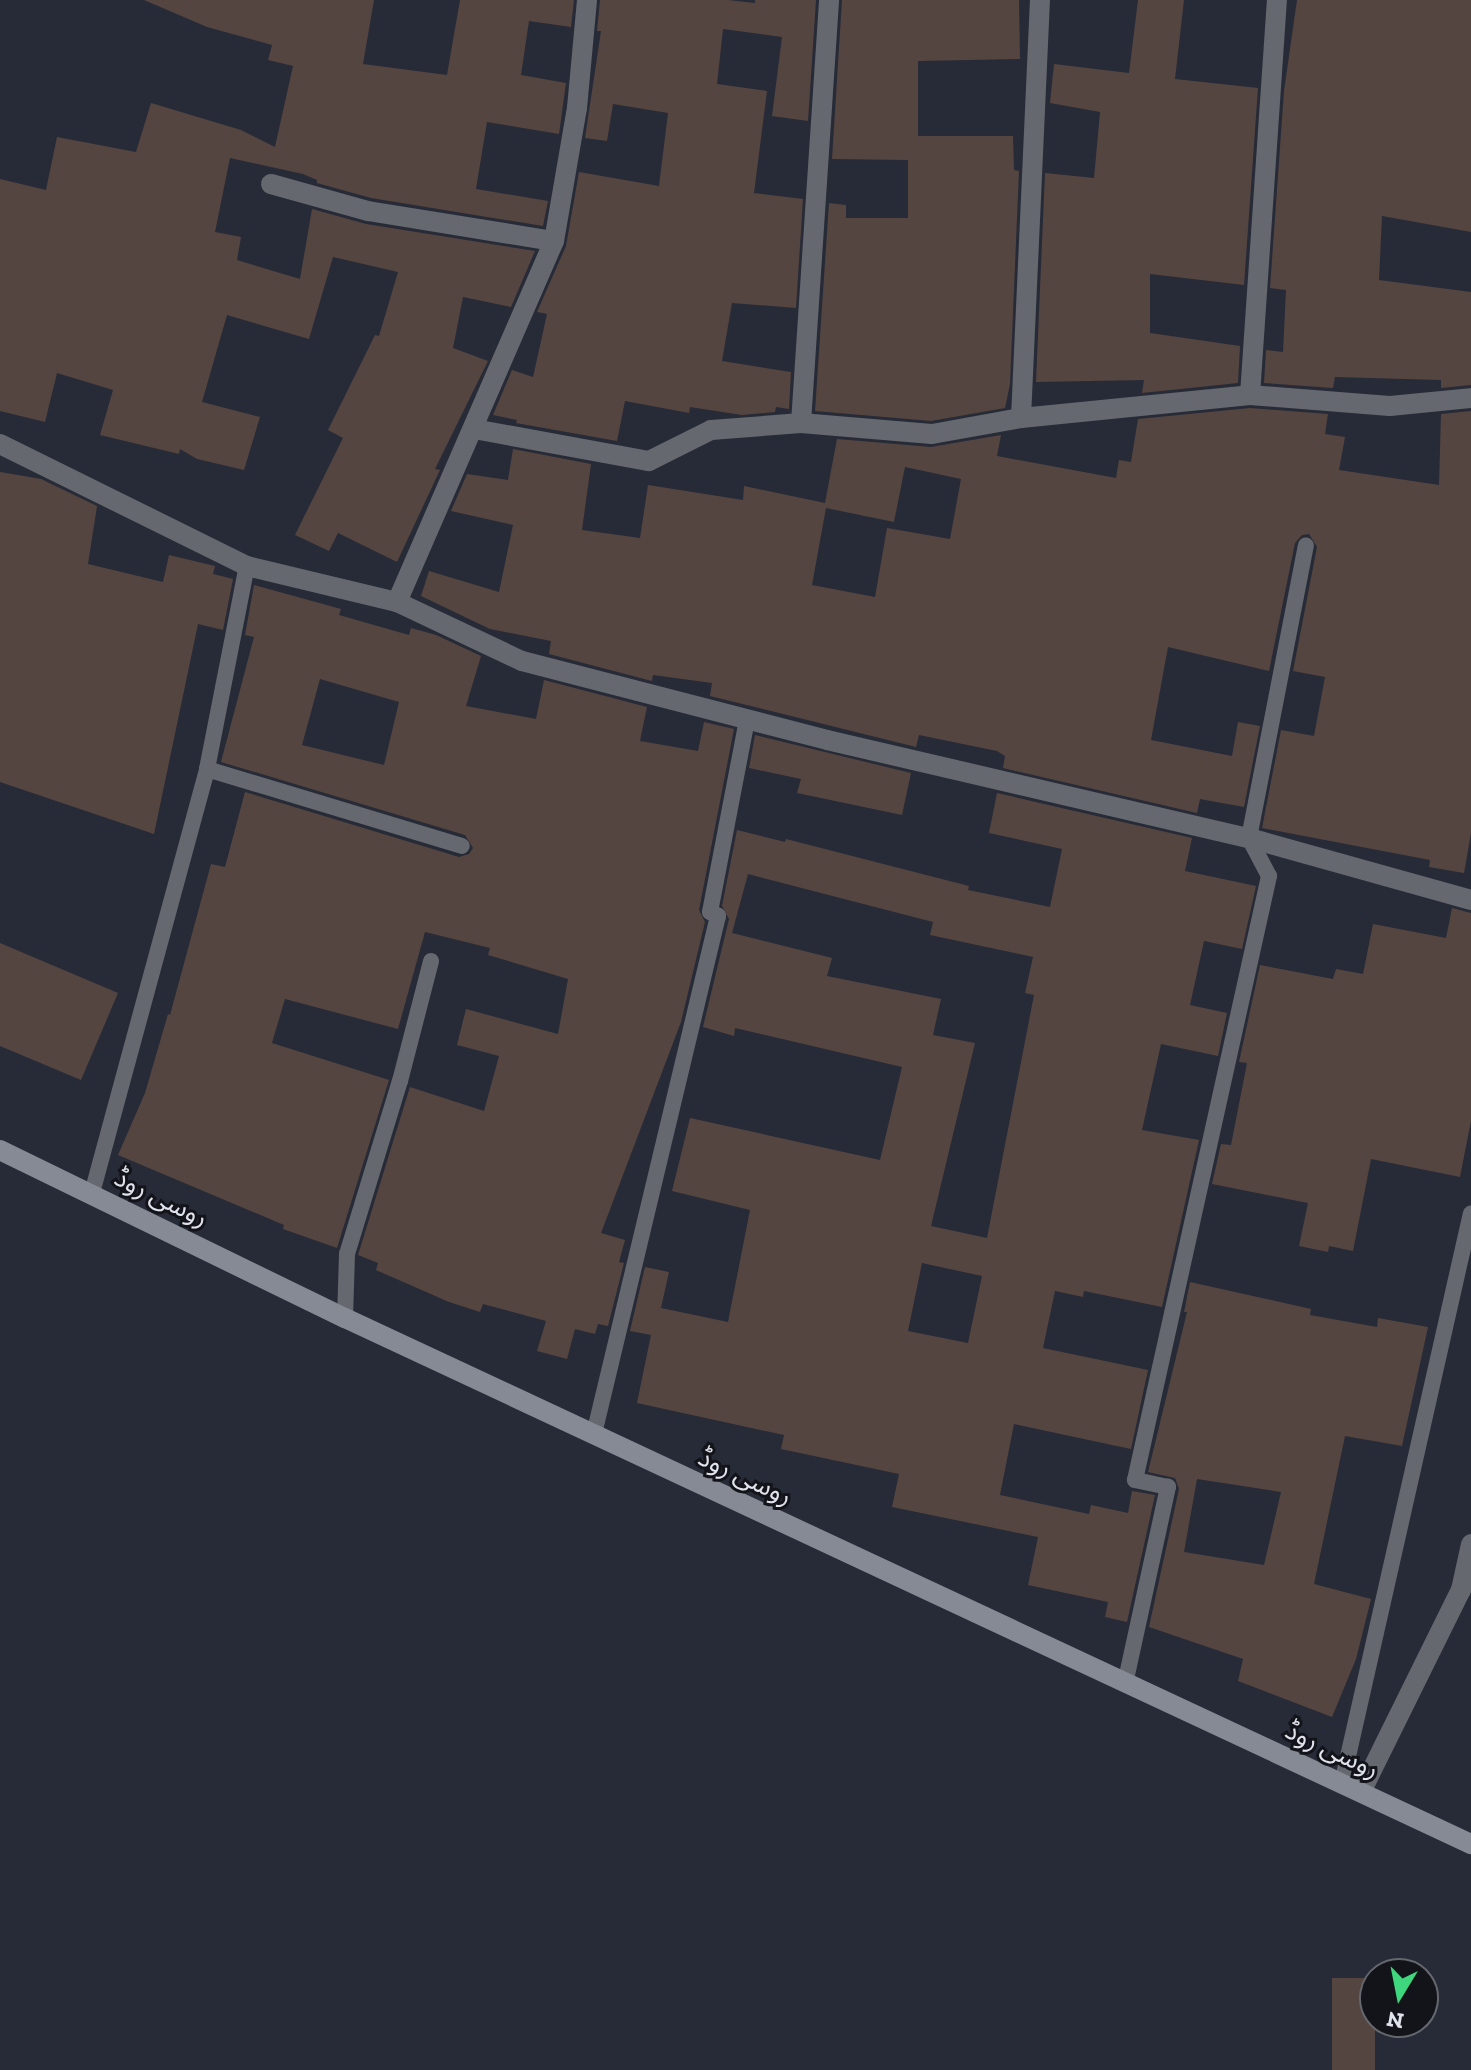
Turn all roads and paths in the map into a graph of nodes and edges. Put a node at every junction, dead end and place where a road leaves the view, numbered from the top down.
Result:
1 (587, 0) edge
2 (829, 0) edge
3 (1040, 0) edge
4 (1277, 0) edge
5 (271, 184) dead end
6 (554, 241) junction
7 (1250, 395) junction
8 (1471, 398) edge
9 (1021, 418) junction
10 (801, 423) junction
11 (474, 429) junction
12 (0, 444) edge
13 (1306, 545) dead end
14 (247, 566) junction
15 (397, 602) junction
16 (747, 719) junction
17 (207, 769) junction
18 (1249, 838) junction
19 (462, 846) dead end
20 (1471, 900) edge
21 (431, 961) dead end
22 (0, 1150) edge
23 (92, 1193) junction
24 (1471, 1213) edge
25 (345, 1318) junction
26 (594, 1434) junction
27 (1471, 1544) edge
28 (1125, 1684) junction
29 (1342, 1783) junction
30 (1361, 1792) junction
31 (1471, 1844) edge

1 - 6 street
2 - 10 street
3 - 9 street
4 - 7 street
5 - 6 street
6 - 11 street
7 - 8 street
7 - 9 street
9 - 10 street
10 - 11 street
11 - 15 street
12 - 14 street
13 - 18 lane
14 - 15 street
14 - 17 lane
15 - 16 street
16 - 18 street
16 - 26 lane
17 - 19 lane
17 - 23 lane
18 - 20 street
18 - 28 lane
21 - 25 lane
22 - 23 main road, روسی روڈ
23 - 25 main road, روسی روڈ
24 - 29 lane
25 - 26 main road, روسی روڈ
26 - 28 main road, روسی روڈ
27 - 30 street
28 - 29 main road, روسی روڈ
29 - 30 main road, روسی روڈ
30 - 31 main road, روسی روڈ

